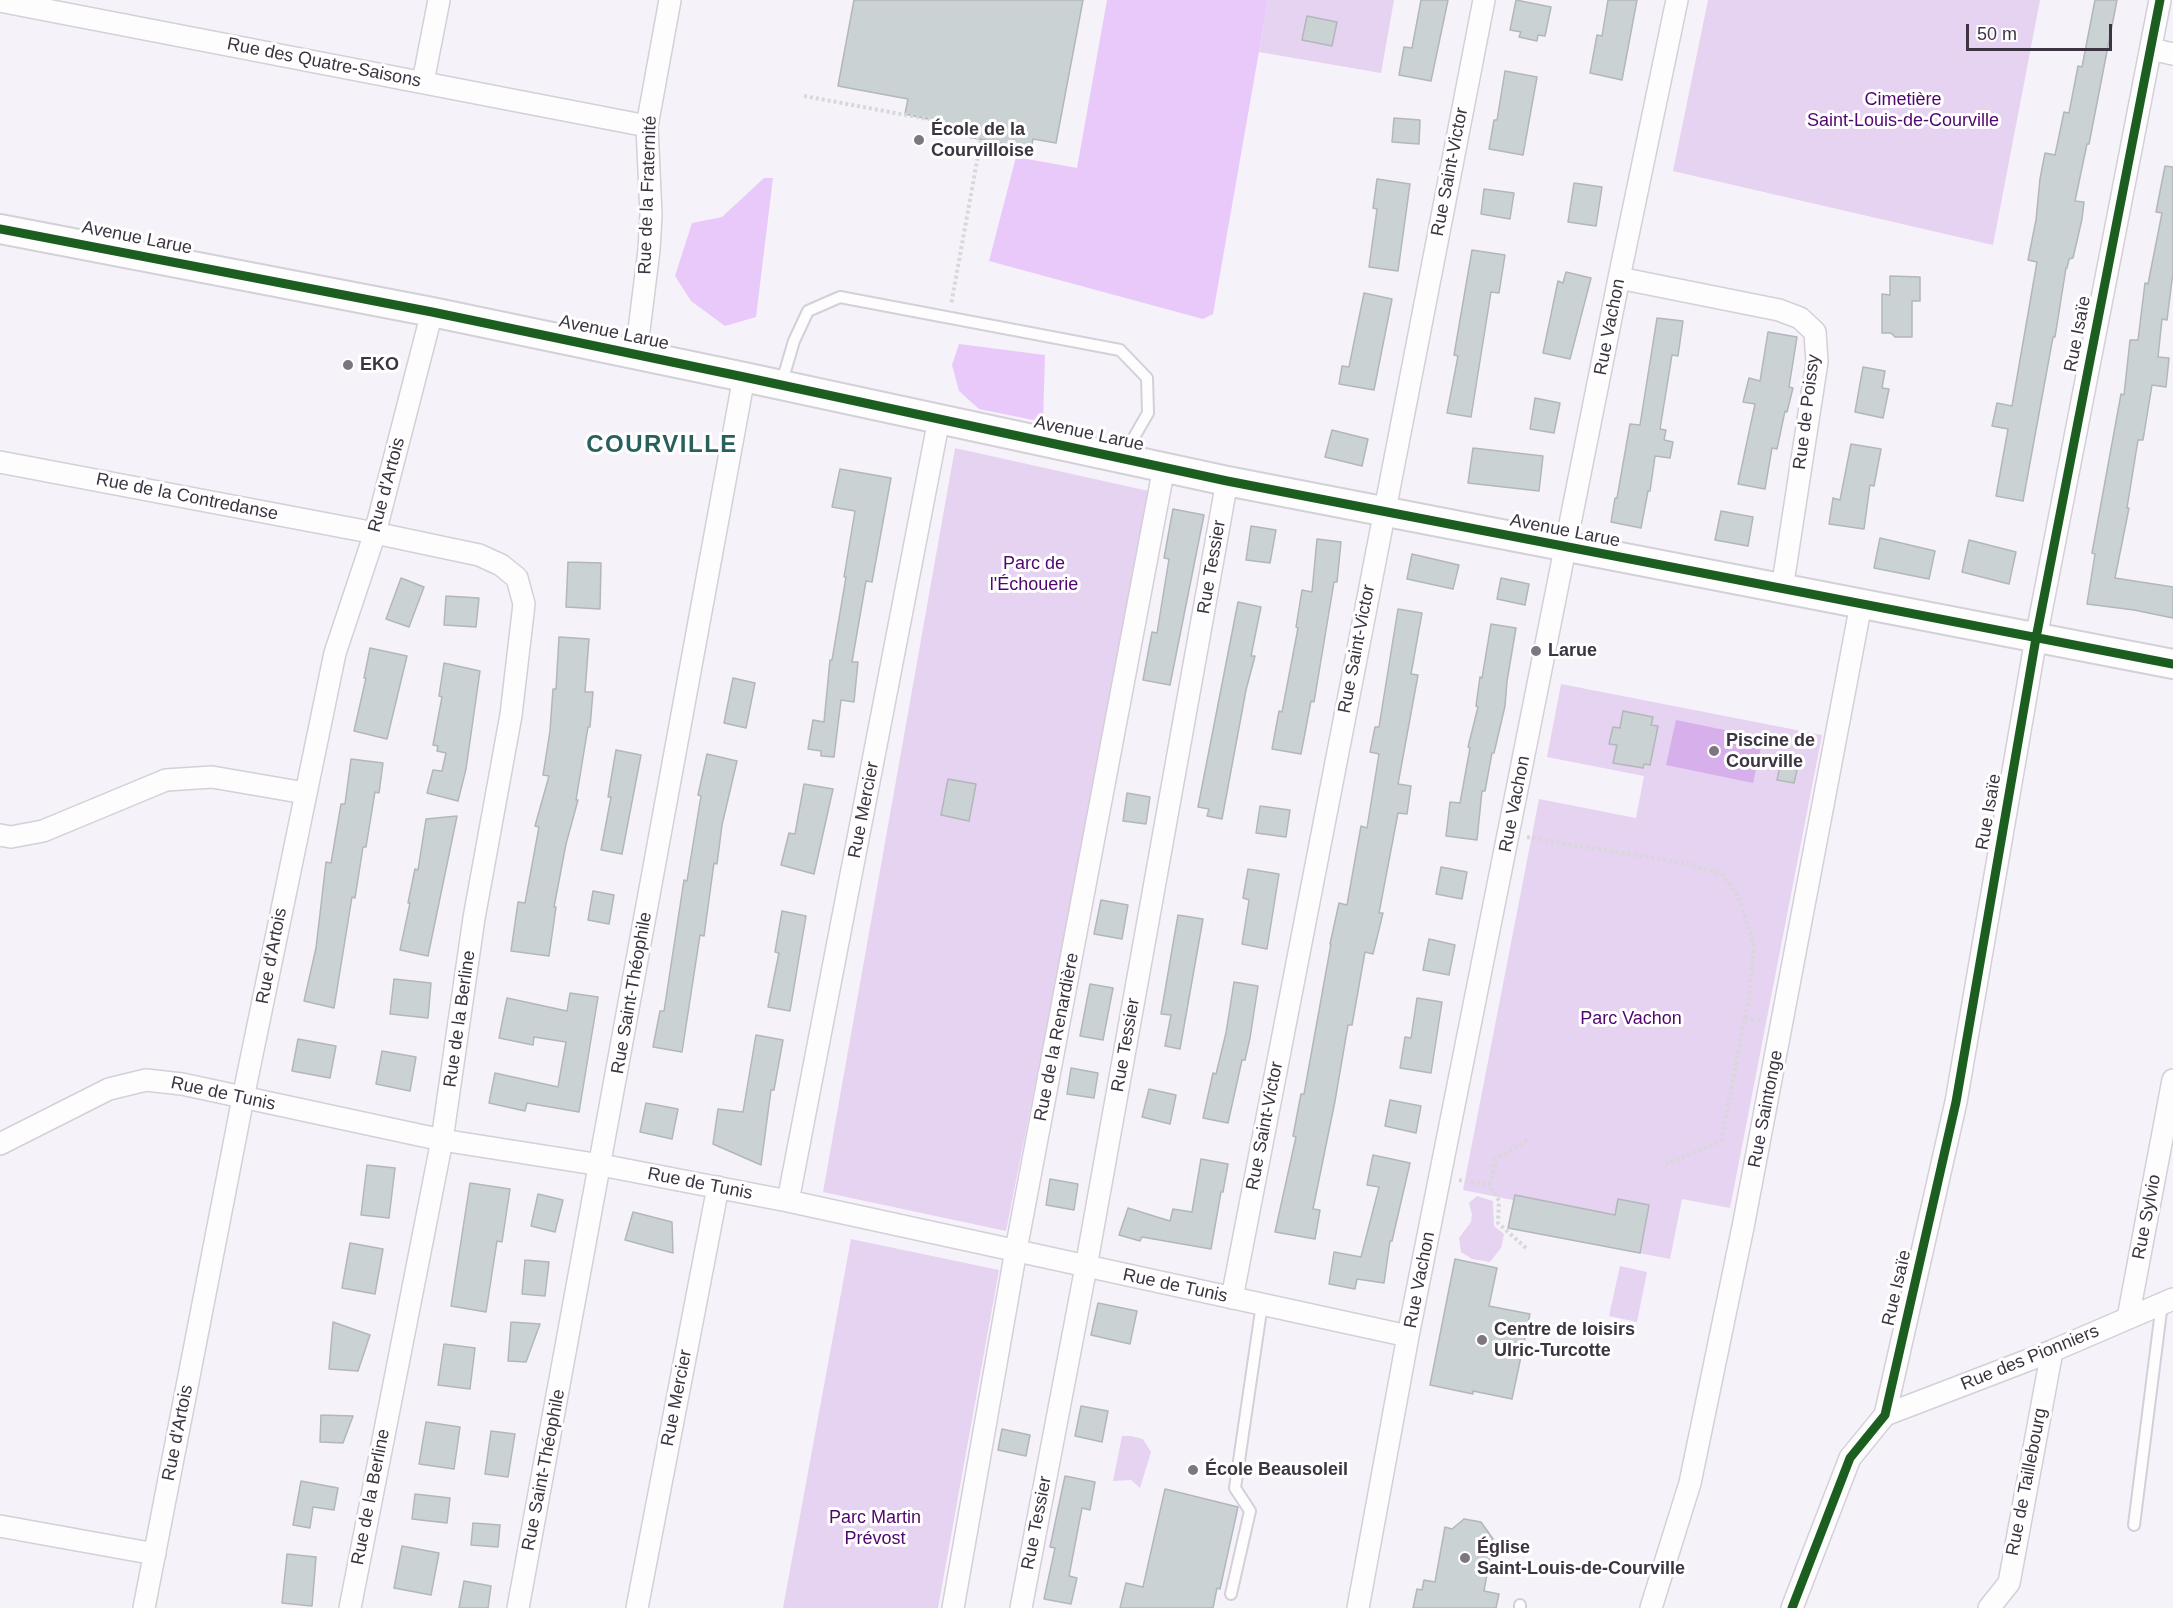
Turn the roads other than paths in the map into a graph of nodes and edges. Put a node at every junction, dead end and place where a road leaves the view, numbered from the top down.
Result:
1 (439, 0) edge
2 (670, 0) edge
3 (1484, 0) edge
4 (1677, 0) edge
5 (2160, 0) edge
6 (0, 1) edge
7 (2151, 50) junction
8 (2173, 54) edge
9 (423, 82) junction
10 (647, 126) junction
11 (0, 229) edge
12 (1619, 278) junction
13 (432, 312) junction
14 (636, 354) junction
15 (744, 377) junction
16 (780, 385) junction
17 (939, 419) junction
18 (1121, 458) junction
19 (0, 462) edge
20 (1164, 467) junction
21 (1227, 481) junction
22 (1384, 511) junction
23 (375, 533) junction
24 (1567, 548) junction
25 (1782, 589) junction
26 (1861, 604) junction
27 (2036, 638) junction
28 (2173, 664) edge
29 (304, 793) junction
30 (0, 835) edge
31 (2173, 1080) edge
32 (243, 1098) junction
33 (442, 1140) junction
34 (0, 1144) edge
35 (601, 1165) junction
36 (718, 1187) junction
37 (788, 1201) junction
38 (1016, 1250) junction
39 (1086, 1267) junction
40 (1232, 1298) junction
41 (2167, 1301) edge
42 (1262, 1304) junction
43 (2128, 1318) junction
44 (1408, 1336) junction
45 (2052, 1351) junction
46 (1885, 1415) junction
47 (2134, 1525) dead end
48 (0, 1526) edge
49 (155, 1554) junction
50 (1231, 1594) dead end
51 (144, 1608) edge
52 (350, 1608) edge
53 (518, 1608) edge
54 (637, 1608) edge
55 (952, 1608) edge
56 (1021, 1608) edge
57 (1358, 1608) edge
58 (1651, 1608) edge
59 (1792, 1608) edge
60 (1989, 1608) edge

1 - 9 street
2 - 10 street, Rue de la Fraternité
3 - 22 street, Rue Saint-Victor
4 - 12 street, Rue Vachon
5 - 7 street, Rue Isaïe
6 - 9 street, Rue des Quatre-Saisons
7 - 8 street
7 - 27 street, Rue Isaïe
9 - 10 street, Rue des Quatre-Saisons
10 - 14 street, Rue de la Fraternité
11 - 13 street, Avenue Larue
12 - 24 street, Rue Vachon
12 - 25 street, Rue de Poissy
13 - 14 street, Avenue Larue
13 - 23 street, Rue d'Artois
14 - 15 street, Avenue Larue
15 - 16 street, Avenue Larue
15 - 35 street, Rue Saint-Théophile
16 - 17 street, Avenue Larue
16 - 18 lane
17 - 18 street, Avenue Larue
17 - 37 street, Rue Mercier
18 - 20 street, Avenue Larue
19 - 23 street, Rue de la Contredanse
20 - 21 street, Avenue Larue
20 - 38 street, Rue de la Renardière
21 - 22 street, Avenue Larue
21 - 39 street, Rue Tessier
22 - 24 street, Avenue Larue
22 - 40 street, Rue Saint-Victor
23 - 29 street, Rue d'Artois
23 - 33 street, Rue de la Berline
24 - 25 street, Avenue Larue
24 - 44 street, Rue Vachon
25 - 26 street, Avenue Larue
26 - 27 street, Avenue Larue
26 - 58 street, Rue Saintonge
27 - 28 street, Avenue Larue
27 - 46 street, Rue Isaïe
29 - 30 street
29 - 32 street, Rue d'Artois
31 - 43 street, Rue Sylvio
32 - 33 street, Rue de Tunis
32 - 34 street, Rue de Tunis
32 - 49 street, Rue d'Artois
33 - 35 street, Rue de Tunis
33 - 52 street, Rue de la Berline
35 - 36 street, Rue de Tunis
35 - 53 street, Rue Saint-Théophile
36 - 37 street, Rue de Tunis
36 - 54 street, Rue Mercier
37 - 38 street, Rue de Tunis
38 - 39 street, Rue de Tunis
38 - 55 street, Rue de la Renardière
39 - 40 street, Rue de Tunis
39 - 56 street, Rue Tessier
40 - 42 street, Rue de Tunis
41 - 43 street, Rue des Pionniers
41 - 47 lane
42 - 44 street, Rue de Tunis
42 - 50 lane
43 - 45 street, Rue des Pionniers
44 - 57 street, Rue Vachon
45 - 46 street, Rue des Pionniers
45 - 60 street, Rue de Taillebourg
46 - 59 street, Rue Isaïe
48 - 49 street
49 - 51 street, Rue d'Artois

